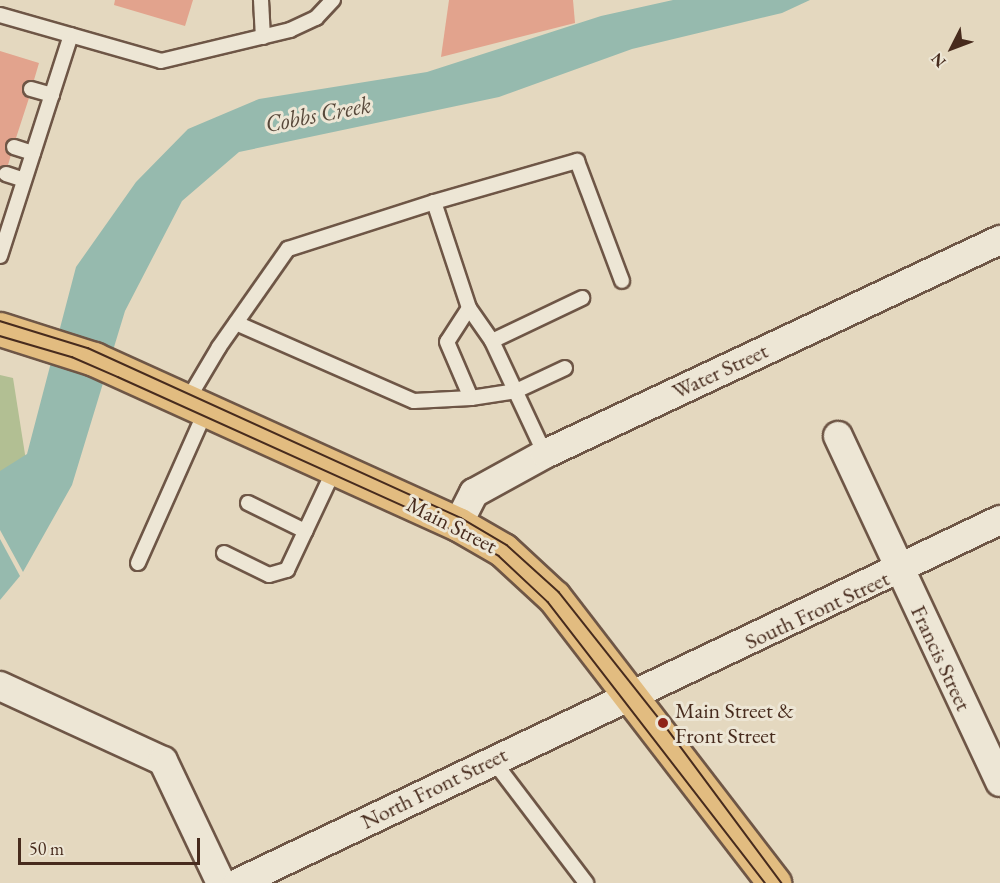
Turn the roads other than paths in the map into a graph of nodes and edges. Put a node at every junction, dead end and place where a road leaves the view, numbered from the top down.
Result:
1 (261, 0) edge
2 (333, 0) edge
3 (0, 15) edge
4 (71, 35) junction
5 (263, 36) junction
6 (31, 88) dead end
7 (52, 95) junction
8 (14, 147) dead end
9 (33, 153) junction
10 (6, 174) dead end
11 (24, 180) junction
12 (434, 202) junction
13 (5, 222) edge
14 (1000, 240) edge
15 (0, 256) edge
16 (622, 281) dead end
17 (582, 298) dead end
18 (469, 308) junction
19 (236, 323) junction
20 (8, 331) edge
21 (492, 341) junction
22 (565, 368) dead end
23 (516, 391) junction
24 (471, 398) junction
25 (197, 405) junction
26 (838, 436) dead end
27 (545, 454) junction
28 (335, 468) junction
29 (248, 503) dead end
30 (1000, 520) edge
31 (458, 524) junction
32 (305, 531) junction
33 (225, 553) dead end
34 (138, 563) dead end
35 (900, 571) junction
36 (0, 686) edge
37 (633, 696) junction
38 (492, 759) junction
39 (998, 773) edge
40 (221, 883) edge
41 (238, 883) edge
42 (586, 883) edge
43 (774, 883) edge

1 - 5 lane
2 - 5 lane
3 - 4 lane
4 - 5 lane
4 - 7 lane
6 - 7 lane
7 - 9 lane
8 - 9 lane
9 - 11 lane
10 - 11 lane
11 - 13 lane
12 - 16 lane
12 - 18 lane
12 - 19 lane
13 - 15 lane
14 - 27 street, Water Street
17 - 21 lane
18 - 21 lane
18 - 24 lane
19 - 24 lane
19 - 25 lane
20 - 25 main road, Main Street
21 - 23 lane
22 - 23 lane
23 - 24 lane
23 - 27 lane
25 - 28 main road, Main Street
25 - 34 lane
26 - 35 street, Francis Street
27 - 31 street, Water Street
28 - 31 main road, Main Street
28 - 32 lane
29 - 32 lane
30 - 35 street, South Front Street
31 - 37 main road, Main Street
32 - 33 lane
35 - 37 street, South Front Street
35 - 39 street, Francis Street
36 - 40 street
37 - 38 street, North Front Street
37 - 43 main road, Main Street
38 - 41 street, North Front Street
38 - 42 lane

